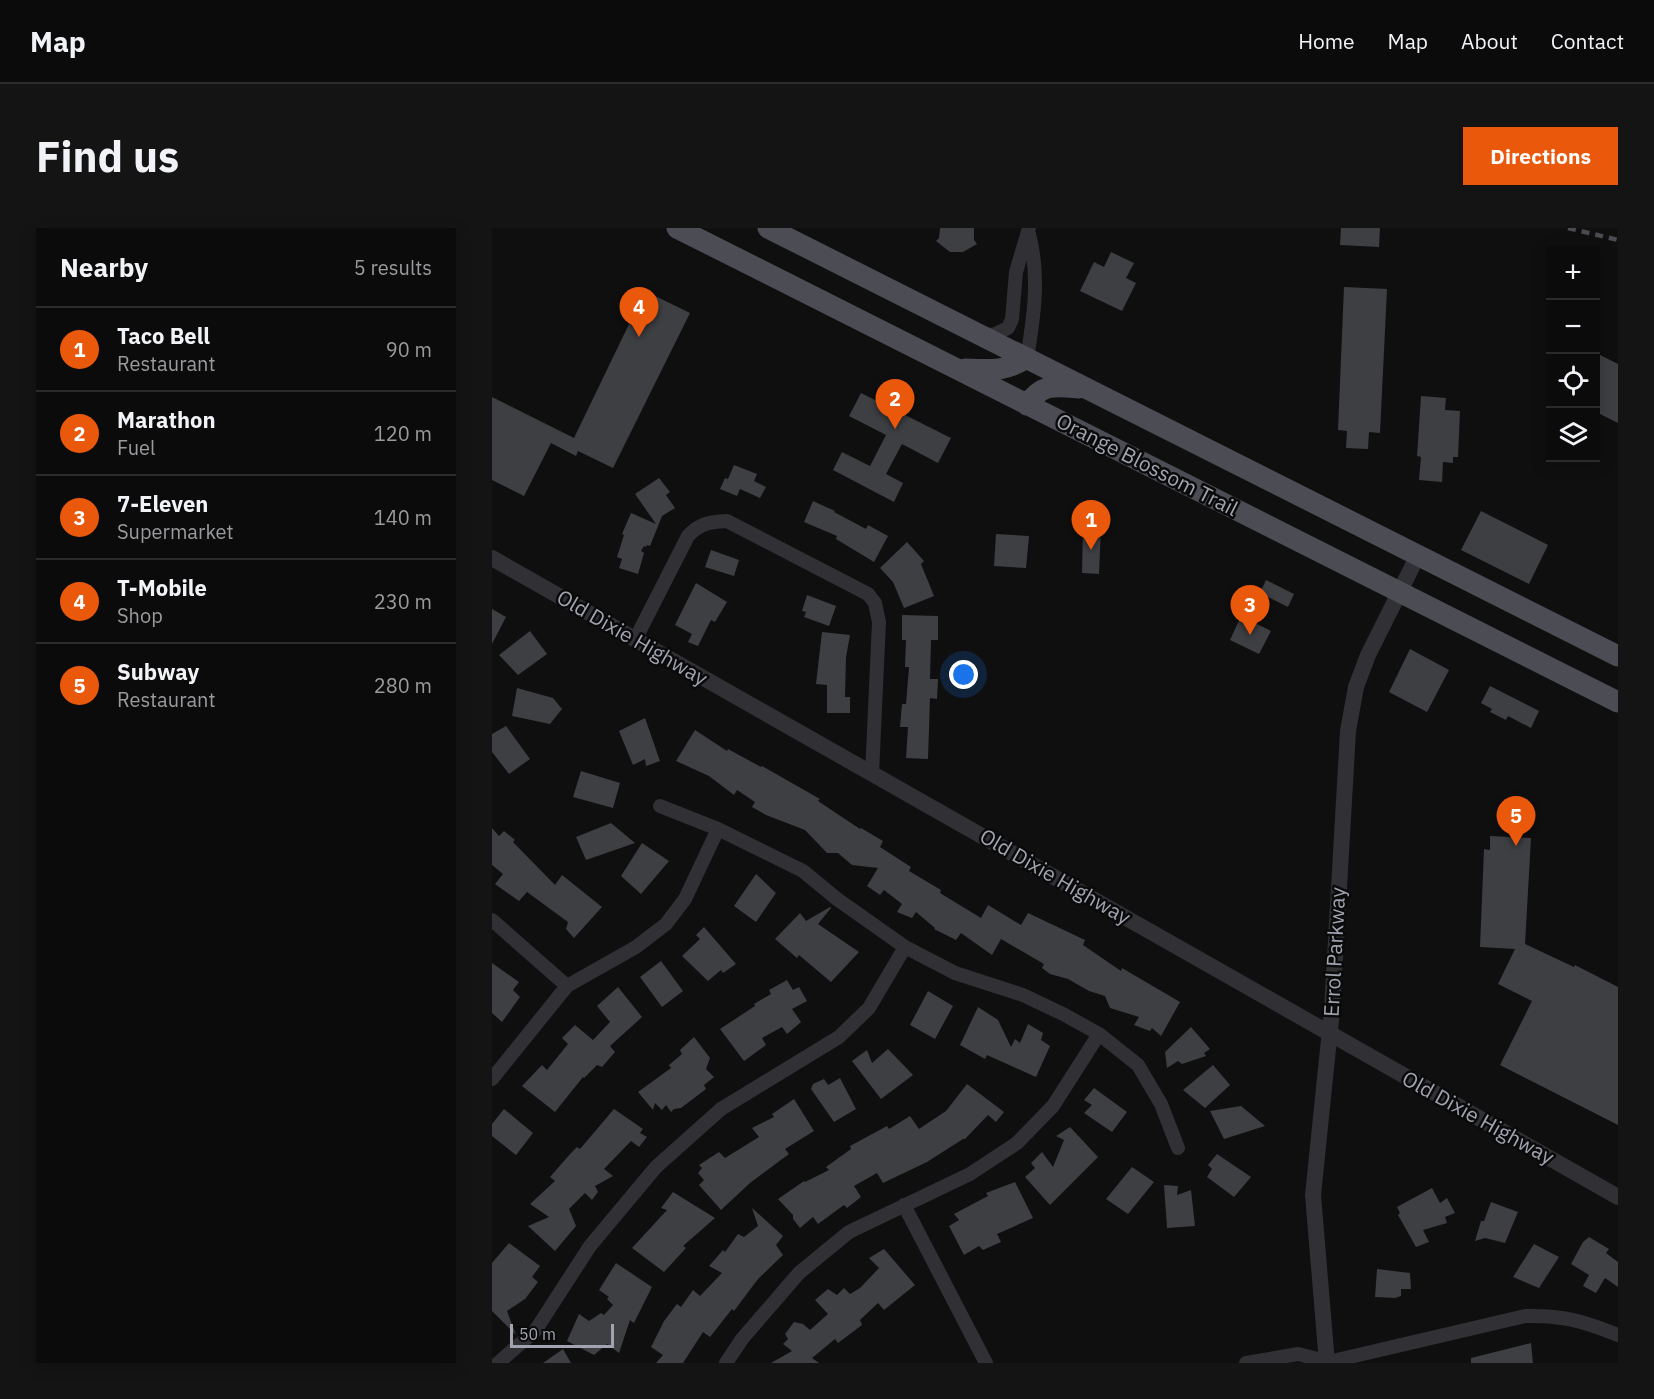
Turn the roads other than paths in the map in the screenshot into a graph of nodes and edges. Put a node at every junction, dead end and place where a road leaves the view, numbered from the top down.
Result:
1 (677, 228) edge
2 (768, 228) edge
3 (1029, 231) edge
4 (980, 334) junction
5 (1027, 358) junction
6 (953, 368) junction
7 (1089, 389) junction
8 (1027, 405) junction
9 (1418, 555) junction
10 (492, 558) edge
11 (1399, 592) junction
12 (635, 640) junction
13 (1618, 656) edge
14 (1618, 702) edge
15 (872, 774) junction
16 (660, 806) dead end
17 (718, 830) junction
18 (492, 921) edge
19 (905, 947) junction
20 (567, 986) junction
21 (1099, 1034) junction
22 (1330, 1034) junction
23 (492, 1079) edge
24 (1178, 1148) dead end
25 (1618, 1197) edge
26 (904, 1205) junction
27 (1618, 1335) edge
28 (1326, 1362) edge
29 (498, 1363) edge
30 (726, 1363) edge
31 (986, 1363) edge
32 (1246, 1363) edge

1 - 6 main road, Orange Blossom Trail
2 - 4 main road, Orange Blossom Trail
3 - 4 street
3 - 5 street
4 - 5 main road, Orange Blossom Trail
5 - 6 main road
5 - 7 main road, Orange Blossom Trail
6 - 8 main road, Orange Blossom Trail
7 - 8 main road
7 - 9 main road, Orange Blossom Trail
8 - 11 main road, Orange Blossom Trail
9 - 11 street, Errol Parkway
9 - 13 main road, Orange Blossom Trail
10 - 12 street, Old Dixie Highway
11 - 14 main road, Orange Blossom Trail
11 - 22 street, Errol Parkway
12 - 15 street, Old Dixie Highway
12 - 15 street
15 - 22 street, Old Dixie Highway
16 - 17 street
17 - 19 street
17 - 20 street
18 - 20 street
19 - 21 street
19 - 29 street
20 - 23 street
21 - 24 street
21 - 26 street
22 - 25 street, Old Dixie Highway
22 - 28 street, Errol Parkway
26 - 30 street
26 - 31 street
27 - 28 street
28 - 32 street

